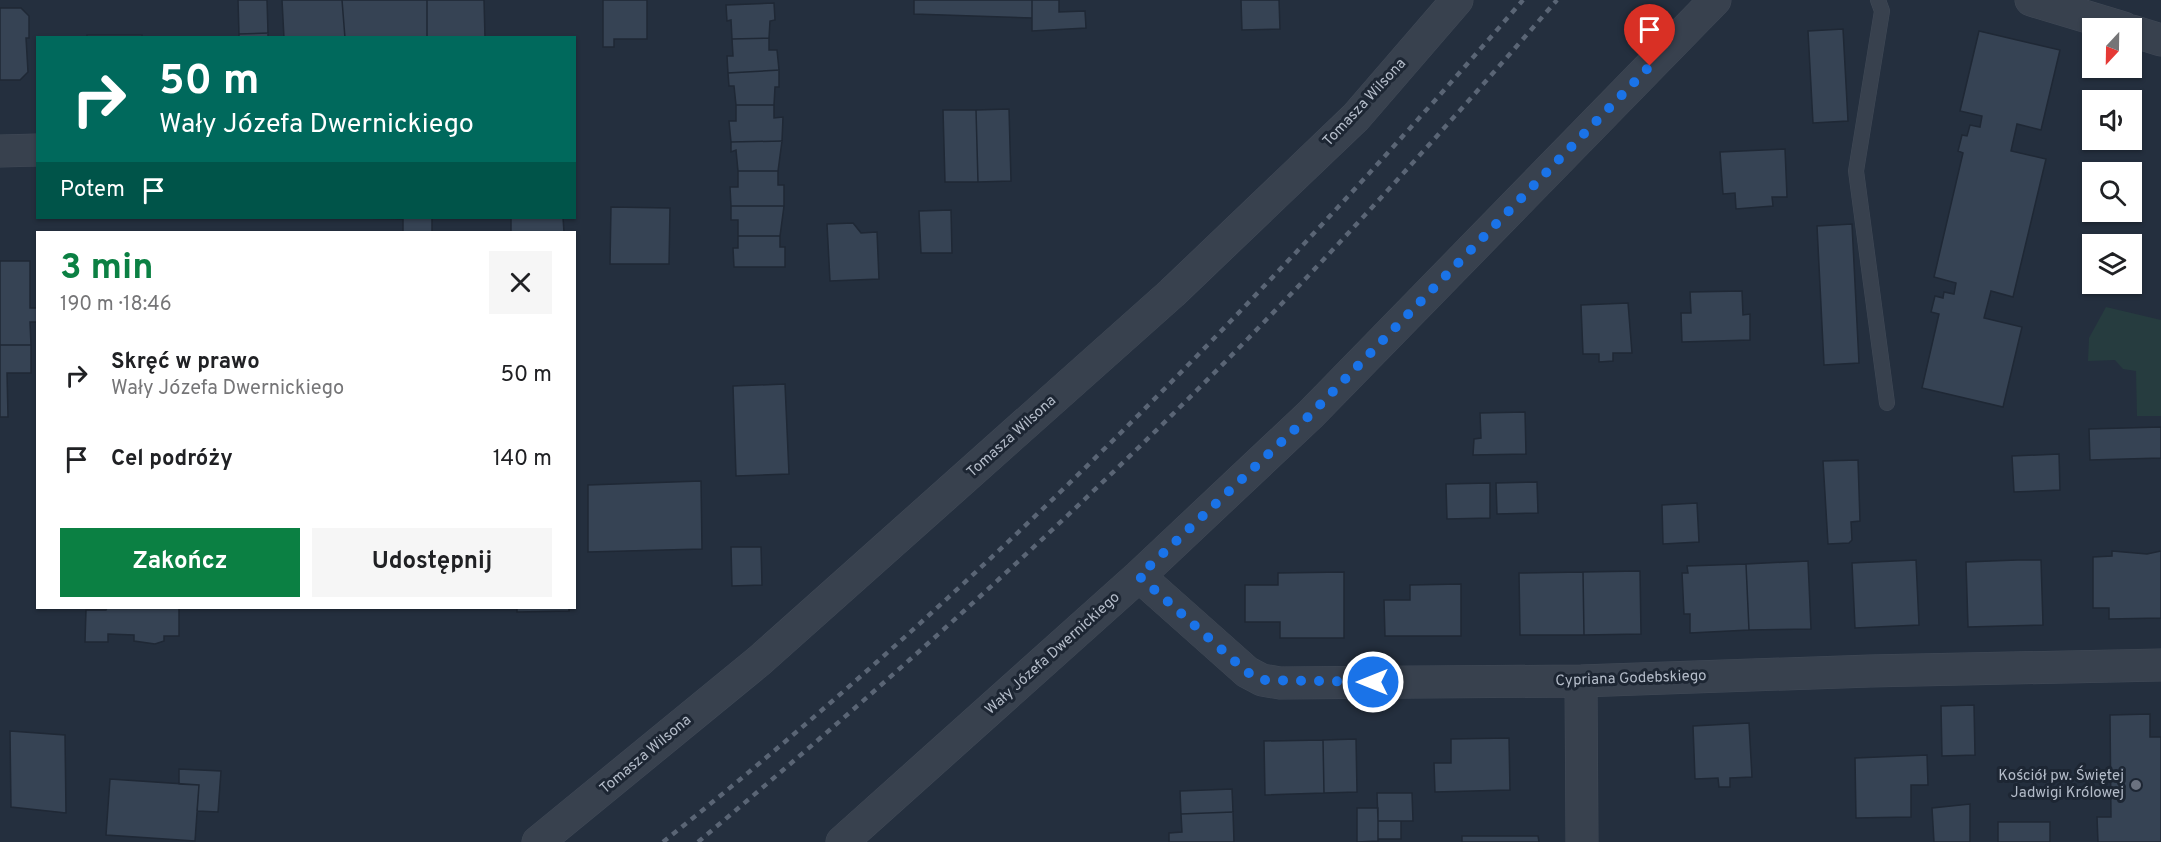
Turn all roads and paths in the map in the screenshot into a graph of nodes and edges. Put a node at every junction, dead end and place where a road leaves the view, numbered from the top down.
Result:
1 (1457, 0) edge
2 (1715, 0) edge
3 (1878, 0) edge
4 (2031, 0) edge
5 (2091, 18) edge
6 (2142, 34) edge
7 (2161, 40) edge
8 (36, 150) edge
9 (0, 151) edge
10 (1887, 403) dead end
11 (1139, 576) junction
12 (2161, 665) edge
13 (1581, 681) junction
14 (538, 842) edge
15 (842, 842) edge
16 (1582, 842) edge

1 - 14 street, Tomasza Wilsona
2 - 11 street, Wały Józefa Dwernickiego
3 - 10 lane
4 - 5 street
6 - 7 street
8 - 9 street
11 - 13 street, Cypriana Godebskiego
11 - 15 street, Wały Józefa Dwernickiego
12 - 13 street, Cypriana Godebskiego
13 - 16 street

